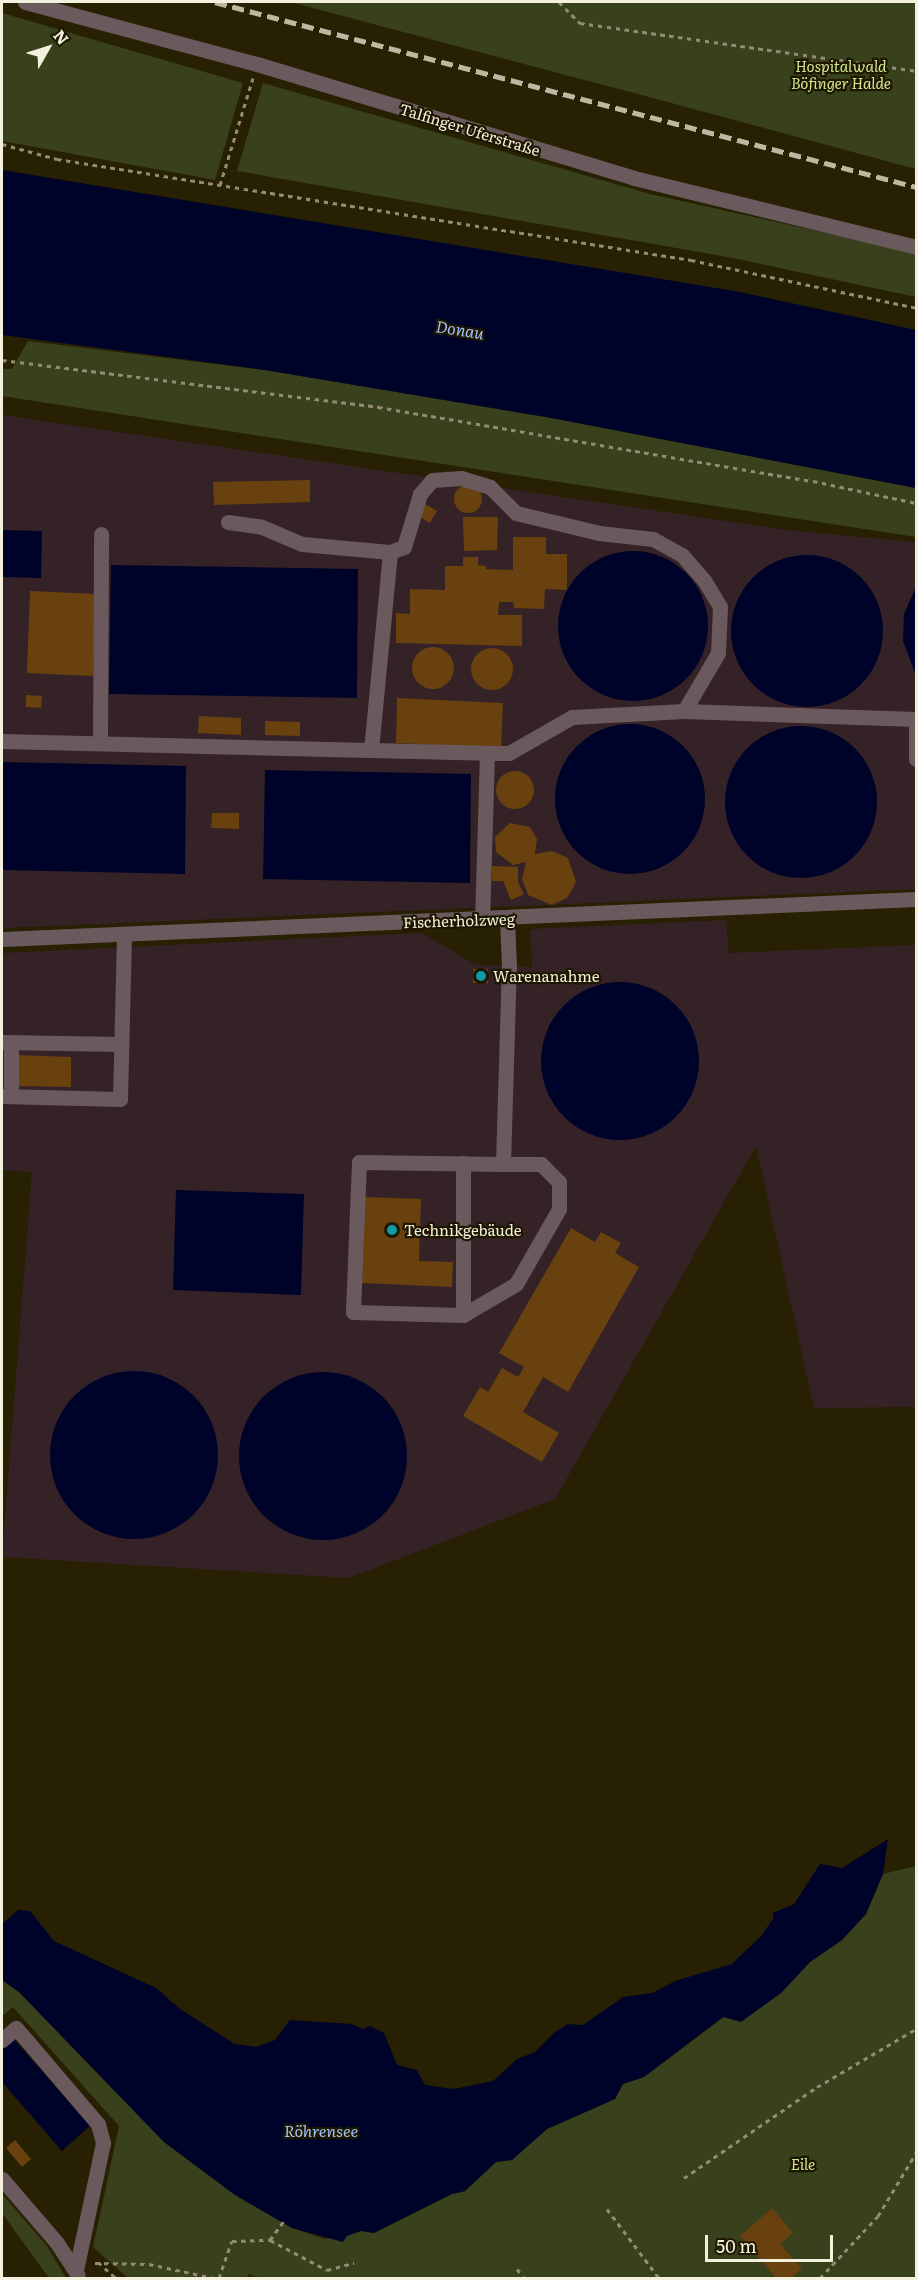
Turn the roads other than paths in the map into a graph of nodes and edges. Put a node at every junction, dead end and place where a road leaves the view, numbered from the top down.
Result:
1 (25, 2) edge
2 (916, 247) edge
3 (228, 522) dead end
4 (101, 534) dead end
5 (390, 552) junction
6 (684, 711) junction
7 (916, 719) edge
8 (2, 741) edge
9 (100, 743) junction
10 (371, 750) junction
11 (487, 753) junction
12 (916, 759) edge
13 (916, 899) edge
14 (507, 918) junction
15 (482, 919) junction
16 (124, 934) junction
17 (2, 939) edge
18 (6, 1042) edge
19 (121, 1044) junction
20 (6, 1096) edge
21 (463, 1163) junction
22 (503, 1164) junction
23 (463, 1316) junction
24 (2, 2040) edge
25 (2, 2179) edge
26 (78, 2274) edge

1 - 2 street, Talfinger Uferstraße
3 - 5 street
4 - 9 street
5 - 6 street
5 - 10 street
6 - 7 street
6 - 11 street
7 - 12 street
8 - 9 street
9 - 10 street
10 - 11 street
11 - 15 street
13 - 14 street, Fischerholzweg
14 - 15 street, Fischerholzweg
14 - 22 street
15 - 16 street, Fischerholzweg
16 - 17 street, Fischerholzweg
16 - 19 street
18 - 19 street
18 - 20 street
19 - 20 street
21 - 22 street
21 - 23 street
21 - 23 street
22 - 23 street
24 - 26 street
25 - 26 street

